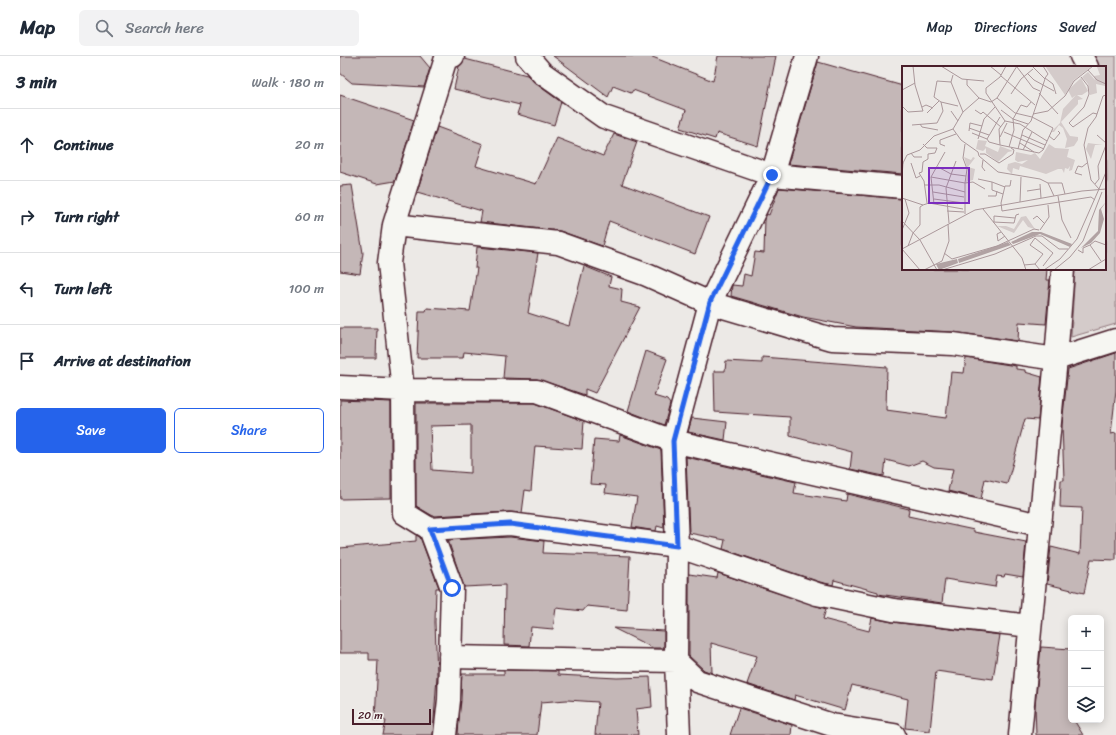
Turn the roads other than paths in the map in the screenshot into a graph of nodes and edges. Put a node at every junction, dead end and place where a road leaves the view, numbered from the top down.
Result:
1 (453, 56) edge
2 (527, 56) edge
3 (807, 56) edge
4 (1082, 56) edge
5 (1087, 66) edge
6 (772, 175) junction
7 (902, 187) edge
8 (394, 225) junction
9 (1063, 270) edge
10 (710, 302) junction
11 (1116, 340) edge
12 (1056, 359) junction
13 (340, 387) edge
14 (403, 390) junction
15 (673, 441) junction
16 (1040, 525) junction
17 (430, 529) junction
18 (677, 546) junction
19 (1030, 626) junction
20 (450, 657) junction
21 (676, 661) junction
22 (445, 735) edge
23 (679, 735) edge
24 (894, 735) edge
25 (1020, 735) edge

1 - 8 street
2 - 6 street
3 - 6 street
4 - 5 street
6 - 7 street
6 - 10 street
8 - 10 street
8 - 14 street
9 - 12 street
10 - 12 street
10 - 15 street
11 - 12 street
12 - 16 street
13 - 14 street
14 - 15 street
14 - 17 street
15 - 16 street
15 - 18 street
16 - 19 street
17 - 18 street
17 - 20 street
18 - 19 street
18 - 21 street
19 - 25 street
20 - 21 street
20 - 22 street
21 - 23 street
21 - 24 street

